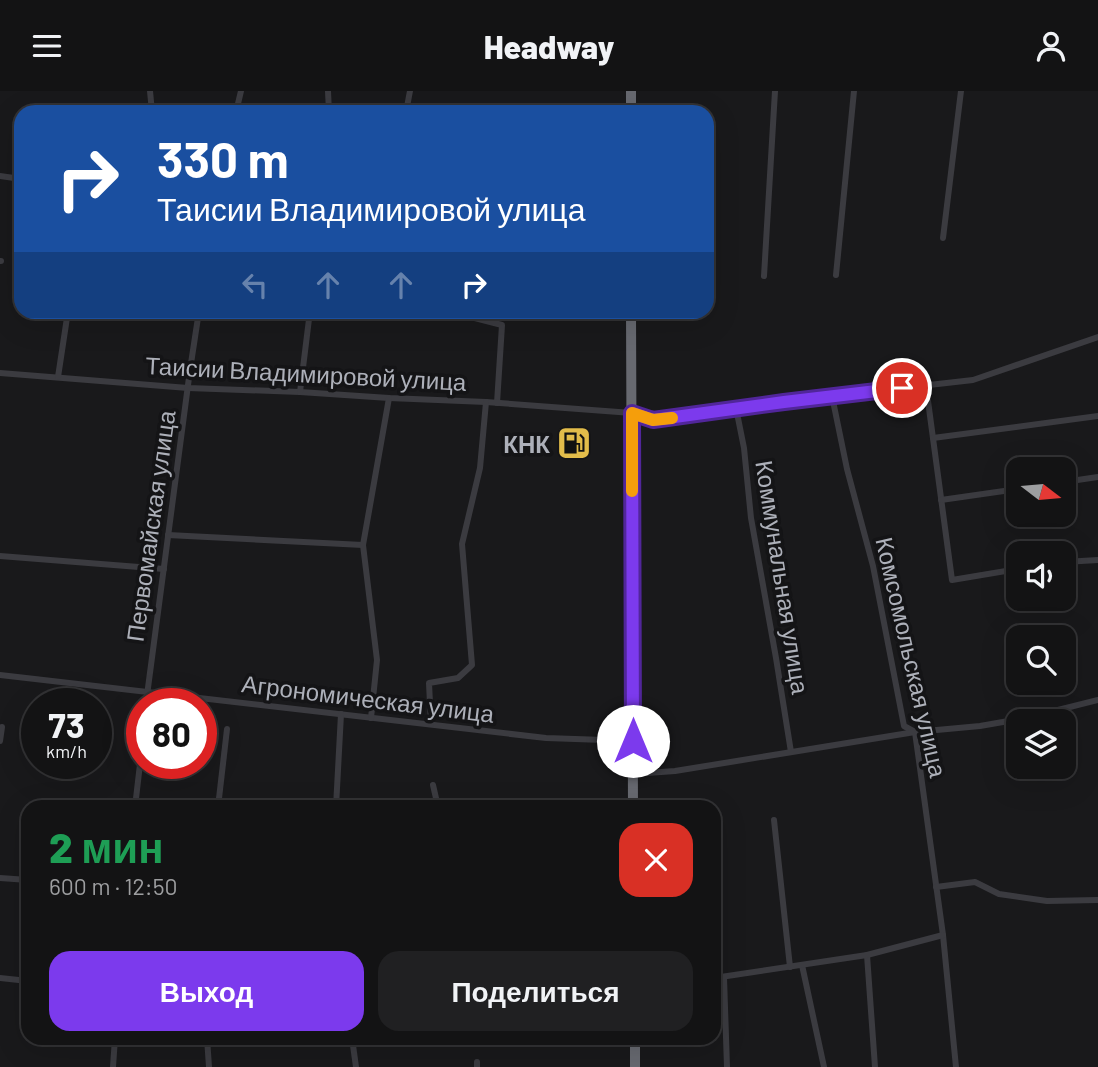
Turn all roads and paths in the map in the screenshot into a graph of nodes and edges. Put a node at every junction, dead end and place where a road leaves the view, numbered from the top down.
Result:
1 (775, 91) edge
2 (854, 91) edge
3 (961, 91) edge
4 (943, 238) dead end
5 (836, 275) dead end
6 (764, 276) dead end
7 (67, 319) edge
8 (198, 319) edge
9 (309, 319) edge
10 (479, 319) edge
11 (631, 319) edge
12 (1098, 337) edge
13 (0, 373) edge
14 (58, 377) junction
15 (926, 386) junction
16 (188, 388) junction
17 (300, 392) junction
18 (832, 396) junction
19 (389, 398) junction
20 (486, 402) junction
21 (497, 403) junction
22 (736, 408) junction
23 (632, 413) junction
24 (1098, 416) edge
25 (933, 438) junction
26 (1098, 477) edge
27 (1076, 480) edge
28 (1006, 491) edge
29 (941, 500) junction
30 (168, 535) junction
31 (363, 545) junction
32 (0, 556) edge
33 (1098, 560) edge
34 (1076, 561) edge
35 (164, 569) junction
36 (1006, 571) edge
37 (0, 675) edge
38 (149, 688) edge
39 (126, 689) edge
40 (217, 700) edge
41 (1098, 700) edge
42 (341, 714) junction
43 (371, 718) junction
44 (430, 724) junction
45 (2, 727) dead end
46 (227, 729) dead end
47 (915, 732) junction
48 (0, 741) edge
49 (633, 741) junction
50 (791, 752) junction
51 (633, 774) junction
52 (138, 779) edge
53 (433, 785) dead end
54 (136, 800) edge
55 (219, 800) edge
56 (336, 800) edge
57 (436, 800) edge
58 (633, 800) edge
59 (774, 820) dead end
60 (0, 878) edge
61 (21, 880) edge
62 (936, 887) junction
63 (1098, 900) edge
64 (943, 935) junction
65 (867, 955) junction
66 (802, 965) junction
67 (790, 967) junction
68 (721, 977) edge
69 (724, 977) junction
70 (0, 978) edge
71 (21, 980) edge
72 (115, 1045) edge
73 (207, 1045) edge
74 (353, 1045) edge
75 (635, 1045) edge
76 (113, 1067) edge
77 (209, 1067) edge
78 (356, 1067) edge
79 (635, 1067) edge
80 (727, 1067) edge
81 (824, 1067) edge
82 (874, 1067) edge
83 (956, 1067) edge

1 - 6 street
2 - 5 street
3 - 4 street
7 - 14 street
8 - 16 street, Первомайская улица
9 - 17 street
10 - 21 street
11 - 23 highway
12 - 15 street
13 - 14 street, Таисии Владимировой улица
14 - 16 street, Таисии Владимировой улица
15 - 18 street
15 - 25 street
16 - 17 street, Таисии Владимировой улица
16 - 30 street, Первомайская улица
17 - 19 street, Таисии Владимировой улица
18 - 22 street
18 - 47 street, Комсомольская улица
19 - 20 street, Таисии Владимировой улица
19 - 31 street
20 - 21 street, Таисии Владимировой улица
20 - 44 street
21 - 23 street, Таисии Владимировой улица
22 - 23 street
22 - 50 street, Коммунальная улица
23 - 49 highway
24 - 25 street
25 - 29 street
26 - 27 street
28 - 29 street
29 - 36 street
30 - 31 street
30 - 35 street, Первомайская улица
31 - 43 street
32 - 35 street
33 - 34 street
35 - 38 street, Первомайская улица
37 - 39 street, Агрономическая улица
40 - 42 street, Агрономическая улица
41 - 47 street
42 - 43 street, Агрономическая улица
42 - 56 street
43 - 44 street, Агрономическая улица
44 - 49 street, Агрономическая улица
45 - 48 street
46 - 55 street
47 - 50 street
47 - 62 street, Комсомольская улица
49 - 51 highway
50 - 51 street
51 - 58 highway
52 - 54 street
53 - 57 street
59 - 67 street
60 - 61 street
62 - 63 street
62 - 64 street, Комсомольская улица
64 - 65 street
64 - 83 street, Комсомольская улица
65 - 66 street
65 - 82 street
66 - 67 street
66 - 81 street
67 - 69 street
68 - 69 street
69 - 80 street
70 - 71 street
72 - 76 street
73 - 77 street
74 - 78 street
75 - 79 highway

